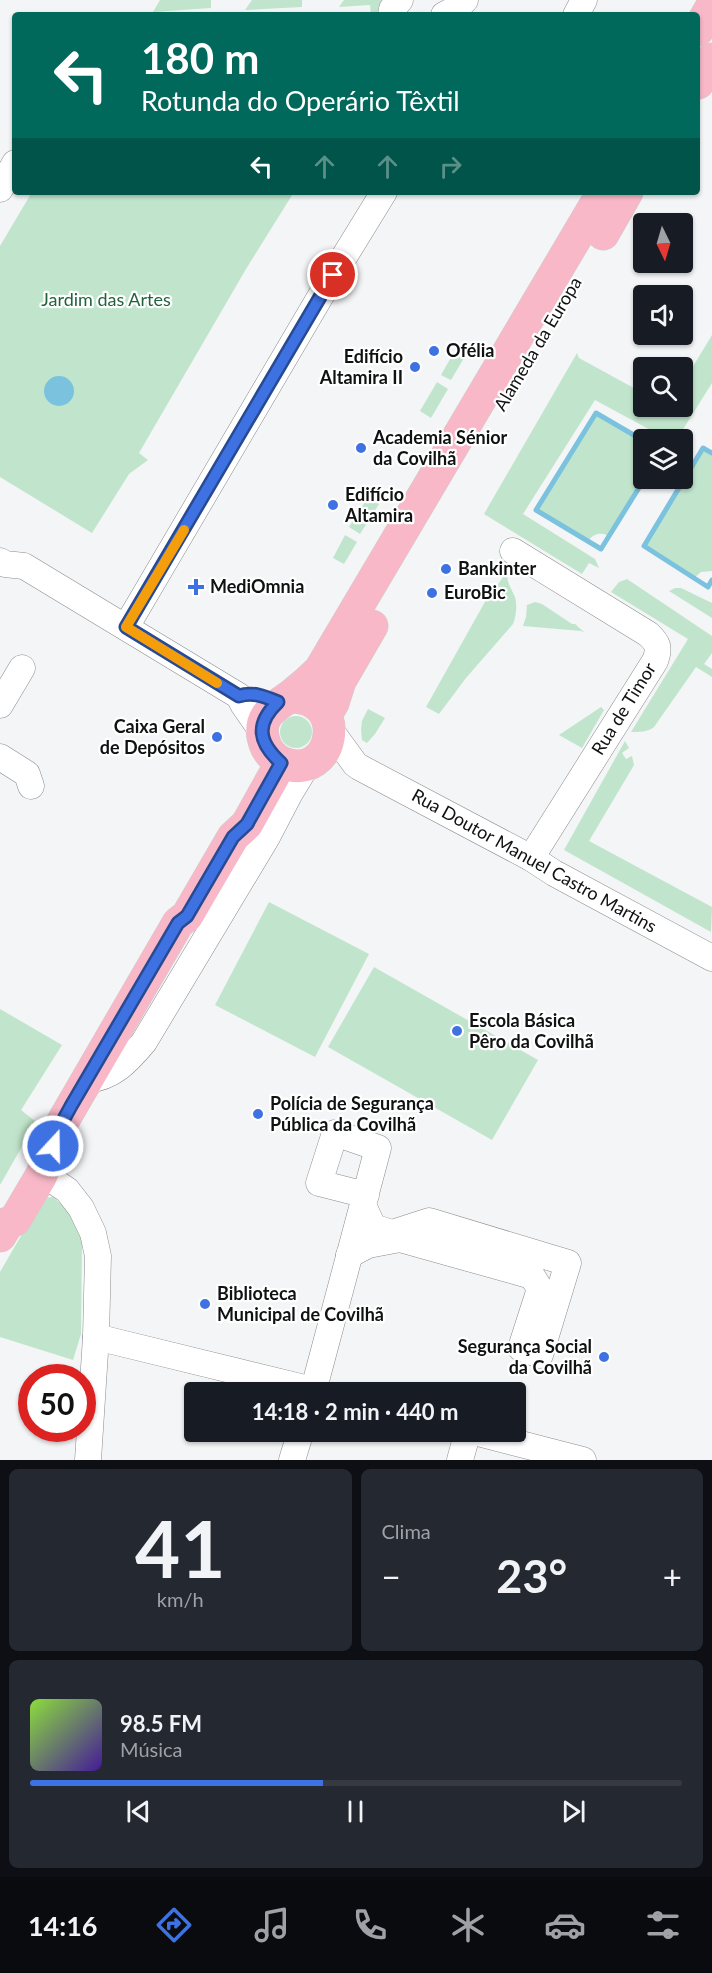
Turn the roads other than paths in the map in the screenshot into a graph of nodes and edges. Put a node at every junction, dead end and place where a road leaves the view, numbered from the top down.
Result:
1 (400, 0) edge
2 (465, 0) edge
3 (712, 6) edge
4 (392, 12) edge
5 (450, 12) edge
6 (700, 27) edge
7 (712, 59) edge
8 (700, 80) edge
9 (12, 168) edge
10 (0, 189) edge
11 (382, 195) edge
12 (601, 195) edge
13 (625, 195) edge
14 (0, 544) edge
15 (513, 552) dead end
16 (12, 564) edge
17 (126, 627) junction
18 (22, 668) dead end
19 (239, 696) junction
20 (284, 699) junction
21 (0, 705) edge
22 (328, 723) junction
23 (261, 730) junction
24 (0, 758) edge
25 (301, 763) junction
26 (355, 764) junction
27 (31, 786) dead end
28 (531, 858) junction
29 (712, 958) edge
30 (48, 1156) junction
31 (67, 1190) junction
32 (4, 1229) edge
33 (349, 1255) junction
34 (96, 1336) junction
35 (280, 1382) edge
36 (318, 1382) edge
37 (298, 1442) edge
38 (466, 1442) edge
39 (512, 1442) edge
40 (88, 1460) edge
41 (292, 1460) edge
42 (460, 1460) edge
43 (583, 1460) edge

1 - 4 street
2 - 5 street
3 - 6 main road
7 - 8 main road
9 - 10 street
11 - 17 street
12 - 20 main road, Alameda da Europa
13 - 22 main road, Alameda da Europa
14 - 16 street
15 - 28 street, Rua de Timor
16 - 17 street
17 - 19 street
18 - 21 street
19 - 20 street
19 - 23 street
20 - 22 main road
20 - 23 main road
22 - 25 main road
22 - 26 street, Rua Doutor Manuel Castro Martins
23 - 25 main road
24 - 27 street
25 - 26 street, Rua Doutor Manuel Castro Martins
25 - 30 main road
26 - 28 street, Rua Doutor Manuel Castro Martins
28 - 29 street, Rua Doutor Manuel Castro Martins
30 - 31 street
30 - 31 street
30 - 32 main road
30 - 32 main road
31 - 34 street
33 - 33 street
33 - 36 street
34 - 35 street
34 - 40 street
37 - 41 street
38 - 42 street
39 - 43 street

